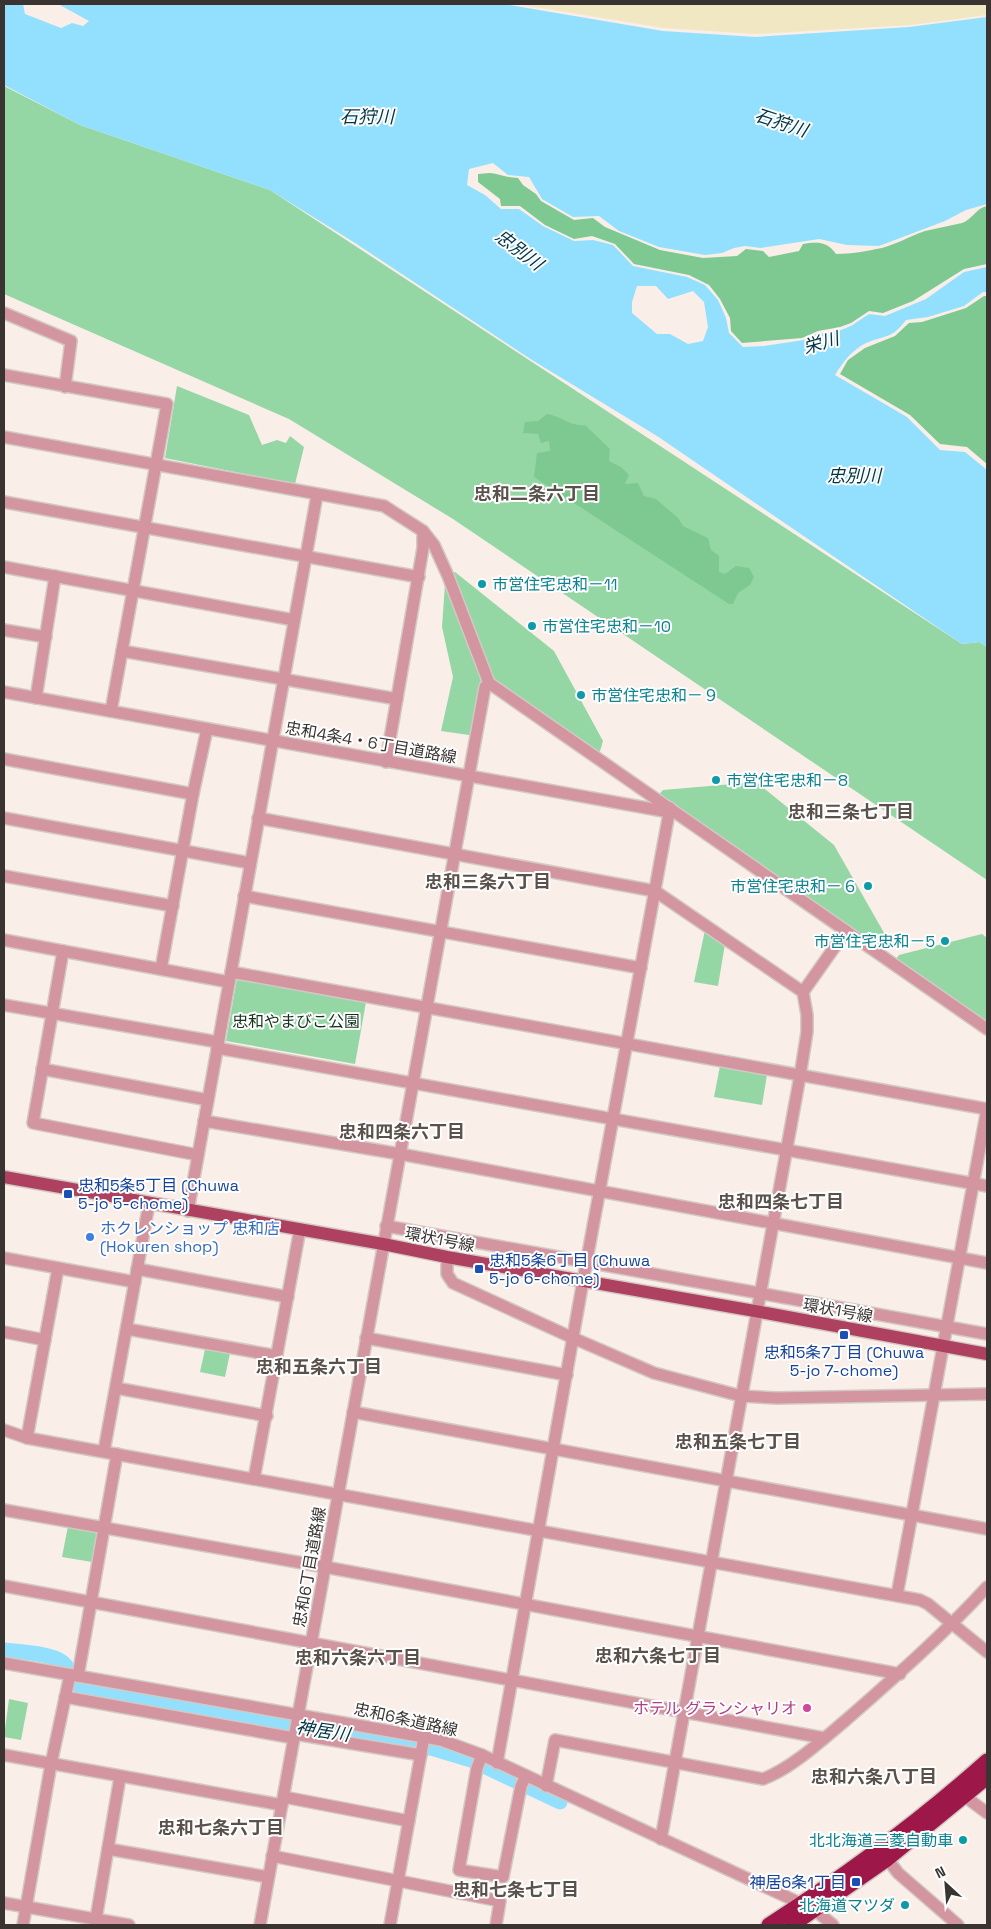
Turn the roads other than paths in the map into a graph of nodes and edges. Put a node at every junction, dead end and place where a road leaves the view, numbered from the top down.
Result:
1 (4, 313) edge
2 (4, 376) edge
3 (65, 387) junction
4 (4, 437) edge
5 (155, 465) junction
6 (316, 495) junction
7 (4, 502) edge
8 (144, 528) junction
9 (422, 531) junction
10 (305, 557) junction
11 (4, 567) edge
12 (55, 576) junction
13 (418, 577) junction
14 (133, 591) junction
15 (294, 620) junction
16 (4, 630) edge
17 (46, 638) junction
18 (122, 651) junction
19 (283, 680) junction
20 (489, 683) junction
21 (4, 693) edge
22 (36, 698) junction
23 (397, 699) junction
24 (111, 711) junction
25 (207, 729) junction
26 (272, 741) junction
27 (4, 759) edge
28 (386, 762) junction
29 (470, 775) junction
30 (193, 794) junction
31 (669, 810) junction
32 (4, 818) edge
33 (258, 818) junction
34 (183, 850) junction
35 (455, 854) junction
36 (250, 863) junction
37 (4, 876) edge
38 (655, 891) junction
39 (244, 896) junction
40 (173, 906) junction
41 (441, 931) junction
42 (846, 931) junction
43 (4, 940) edge
44 (63, 951) junction
45 (641, 968) junction
46 (161, 969) junction
47 (230, 977) junction
48 (802, 992) junction
49 (4, 1005) edge
50 (426, 1008) junction
51 (52, 1014) junction
52 (987, 1029) edge
53 (626, 1044) junction
54 (217, 1045) junction
55 (42, 1069) junction
56 (800, 1076) junction
57 (414, 1082) junction
58 (208, 1100) junction
59 (987, 1109) edge
60 (613, 1119) junction
61 (204, 1121) junction
62 (786, 1149) junction
63 (400, 1154) junction
64 (198, 1155) junction
65 (4, 1178) edge
66 (974, 1183) junction
67 (987, 1186) edge
68 (599, 1192) junction
69 (149, 1204) junction
70 (188, 1211) junction
71 (773, 1223) junction
72 (386, 1226) junction
73 (300, 1229) junction
74 (383, 1244) junction
75 (447, 1257) junction
76 (4, 1258) edge
77 (960, 1258) junction
78 (586, 1262) junction
79 (987, 1263) edge
80 (58, 1268) junction
81 (137, 1269) junction
82 (135, 1282) junction
83 (583, 1282) junction
84 (760, 1294) junction
85 (288, 1297) junction
86 (758, 1312) junction
87 (946, 1327) junction
88 (126, 1329) junction
89 (4, 1332) edge
90 (987, 1334) edge
91 (366, 1338) junction
92 (573, 1338) junction
93 (44, 1340) junction
94 (943, 1345) junction
95 (987, 1354) edge
96 (277, 1356) junction
97 (567, 1375) junction
98 (116, 1388) junction
99 (987, 1394) edge
100 (741, 1396) junction
101 (934, 1396) junction
102 (353, 1412) junction
103 (267, 1416) junction
104 (4, 1430) edge
105 (27, 1438) junction
106 (553, 1448) junction
107 (104, 1451) junction
108 (117, 1454) junction
109 (254, 1479) junction
110 (726, 1482) junction
111 (338, 1494) junction
112 (4, 1510) edge
113 (912, 1516) junction
114 (104, 1527) junction
115 (987, 1529) edge
116 (539, 1530) junction
117 (711, 1563) junction
118 (325, 1568) junction
119 (4, 1586) edge
120 (987, 1587) edge
121 (897, 1595) junction
122 (91, 1603) junction
123 (524, 1605) junction
124 (953, 1624) junction
125 (697, 1637) junction
126 (311, 1644) junction
127 (987, 1652) edge
128 (4, 1663) edge
129 (900, 1674) junction
130 (74, 1675) junction
131 (511, 1680) junction
132 (65, 1697) junction
133 (684, 1712) junction
134 (296, 1728) junction
135 (824, 1738) junction
136 (422, 1747) junction
137 (4, 1755) edge
138 (480, 1761) junction
139 (987, 1761) edge
140 (497, 1763) junction
141 (675, 1763) junction
142 (51, 1764) junction
143 (120, 1777) junction
144 (987, 1777) edge
145 (524, 1781) junction
146 (546, 1786) junction
147 (960, 1793) junction
148 (283, 1801) junction
149 (987, 1813) edge
150 (409, 1821) junction
151 (660, 1838) junction
152 (108, 1849) junction
153 (884, 1854) junction
154 (272, 1856) junction
155 (268, 1877) junction
156 (398, 1880) junction
157 (4, 1903) edge
158 (26, 1907) junction
159 (809, 1907) junction
160 (96, 1919) junction
161 (23, 1925) edge
162 (129, 1925) edge
163 (260, 1925) edge
164 (390, 1925) edge
165 (496, 1925) edge
166 (769, 1925) edge
167 (792, 1925) edge
168 (833, 1925) edge
169 (958, 1925) edge

1 - 3 street
2 - 3 street
3 - 5 street
4 - 5 street
5 - 6 street
5 - 8 street
6 - 9 street
6 - 10 street
7 - 8 street
8 - 10 street
8 - 14 street
9 - 13 street
9 - 20 street
10 - 13 street
10 - 15 street
11 - 12 street
12 - 14 street
12 - 17 street
13 - 23 street
14 - 15 street
14 - 18 street
15 - 19 street
16 - 17 street
17 - 22 street
18 - 19 street
18 - 24 street
19 - 23 street
19 - 26 street
20 - 29 street
20 - 31 street
21 - 22 street, 忠和4条4・6丁目道路線
22 - 24 street, 忠和4条4・6丁目道路線
23 - 28 street
24 - 25 street, 忠和4条4・6丁目道路線
25 - 26 street, 忠和4条4・6丁目道路線
25 - 30 street
26 - 28 street, 忠和4条4・6丁目道路線
26 - 33 street
27 - 30 street
28 - 29 street, 忠和4条4・6丁目道路線
29 - 31 street
29 - 35 street, 忠和4条4・6丁目道路線
30 - 34 street
31 - 38 street
31 - 42 street
32 - 34 street
33 - 35 street
33 - 36 street
34 - 36 street
34 - 40 street
35 - 38 street
35 - 41 street, 忠和4条4・6丁目道路線
36 - 39 street
37 - 40 street
38 - 45 street
38 - 48 street
39 - 41 street
39 - 47 street
40 - 46 street
41 - 45 street
41 - 50 street, 忠和4条4・6丁目道路線
42 - 48 street
42 - 52 street
43 - 44 street
44 - 46 street
44 - 51 street
45 - 53 street
46 - 47 street
47 - 50 street
47 - 54 street
48 - 56 street
49 - 51 street
50 - 53 street
50 - 57 street, 忠和4条4・6丁目道路線
51 - 54 street
51 - 55 street
53 - 56 street
53 - 60 street
54 - 57 street
54 - 58 street
55 - 58 street
55 - 64 street
56 - 59 street
56 - 62 street
57 - 60 street
57 - 63 street, 忠和4条4・6丁目道路線
58 - 61 street
59 - 66 street
60 - 62 street
60 - 68 street
61 - 63 street
61 - 64 street
62 - 66 street
62 - 71 street
63 - 68 street
63 - 72 street, 忠和4条4・6丁目道路線
64 - 70 street
65 - 69 main road, 環状1号線
66 - 67 street
66 - 77 street
68 - 71 street
68 - 78 street
69 - 70 main road, 環状1号線
69 - 81 street
70 - 73 main road, 環状1号線
71 - 77 street
71 - 84 street
72 - 74 street, 忠和4条4・6丁目道路線
72 - 78 street
73 - 74 main road, 環状1号線
73 - 85 street
74 - 75 main road, 環状1号線
74 - 91 street, 忠和6丁目道路線
75 - 83 main road, 環状1号線
75 - 92 street
76 - 80 street
77 - 79 street
77 - 87 street
78 - 83 street
78 - 84 street
80 - 82 street
80 - 93 street
81 - 82 street
81 - 85 street
82 - 88 street
83 - 86 main road, 環状1号線
83 - 92 street
84 - 86 street
84 - 87 street
85 - 96 street
86 - 94 main road, 環状1号線
86 - 100 street
87 - 90 street
87 - 94 street
88 - 96 street
88 - 98 street
89 - 93 street
91 - 97 street
91 - 102 street, 忠和6丁目道路線
92 - 97 street
92 - 100 street
93 - 105 street
94 - 95 main road, 環状1号線
94 - 101 street
96 - 103 street
97 - 106 street
98 - 103 street
98 - 107 street
99 - 101 street
100 - 101 street
100 - 110 street
101 - 113 street
102 - 106 street
102 - 111 street, 忠和6丁目道路線
103 - 109 street
104 - 105 street
105 - 107 street
106 - 110 street
106 - 116 street
107 - 108 street
108 - 109 street
108 - 114 street
109 - 111 street
110 - 113 street
110 - 117 street
111 - 116 street
111 - 118 street, 忠和6丁目道路線
112 - 114 street
113 - 115 street
113 - 121 street
114 - 118 street
114 - 122 street
116 - 117 street
116 - 123 street
117 - 121 street
117 - 125 street
118 - 123 street
118 - 126 street, 忠和6丁目道路線
119 - 122 street
120 - 124 street
121 - 124 street
122 - 126 street
122 - 130 street
123 - 125 street
123 - 131 street
124 - 127 street
124 - 129 street
125 - 129 street
125 - 133 street
126 - 131 street
126 - 134 street, 忠和6丁目道路線
128 - 130 street, 忠和6条道路線
129 - 135 street
130 - 132 street
130 - 134 street, 忠和6条道路線
131 - 133 street
131 - 140 street
132 - 134 street
132 - 142 street
133 - 135 street
133 - 141 street
134 - 136 street
134 - 136 street, 忠和6条道路線
134 - 148 street, 忠和6丁目道路線
135 - 141 street
136 - 138 street, 忠和6条道路線
136 - 150 street
137 - 142 street
138 - 140 street, 忠和6条道路線
138 - 145 street
139 - 147 highway
140 - 145 street, 忠和6条道路線
141 - 146 street
141 - 151 street
142 - 143 street
142 - 158 street
143 - 148 street
143 - 152 street
144 - 147 highway
145 - 146 street, 忠和6条道路線
146 - 151 street, 忠和6条道路線
147 - 149 street
147 - 153 highway
148 - 150 street
148 - 154 street, 忠和6丁目道路線
150 - 156 street
151 - 159 street, 忠和6条道路線
152 - 155 street
152 - 160 street
153 - 159 highway
153 - 169 street
154 - 155 street, 忠和6丁目道路線
154 - 156 street
155 - 163 street, 忠和6丁目道路線
156 - 164 street
156 - 165 street
157 - 158 street
158 - 160 street
158 - 161 street
159 - 166 highway
159 - 167 highway
159 - 168 street, 忠和6条道路線
160 - 162 street

